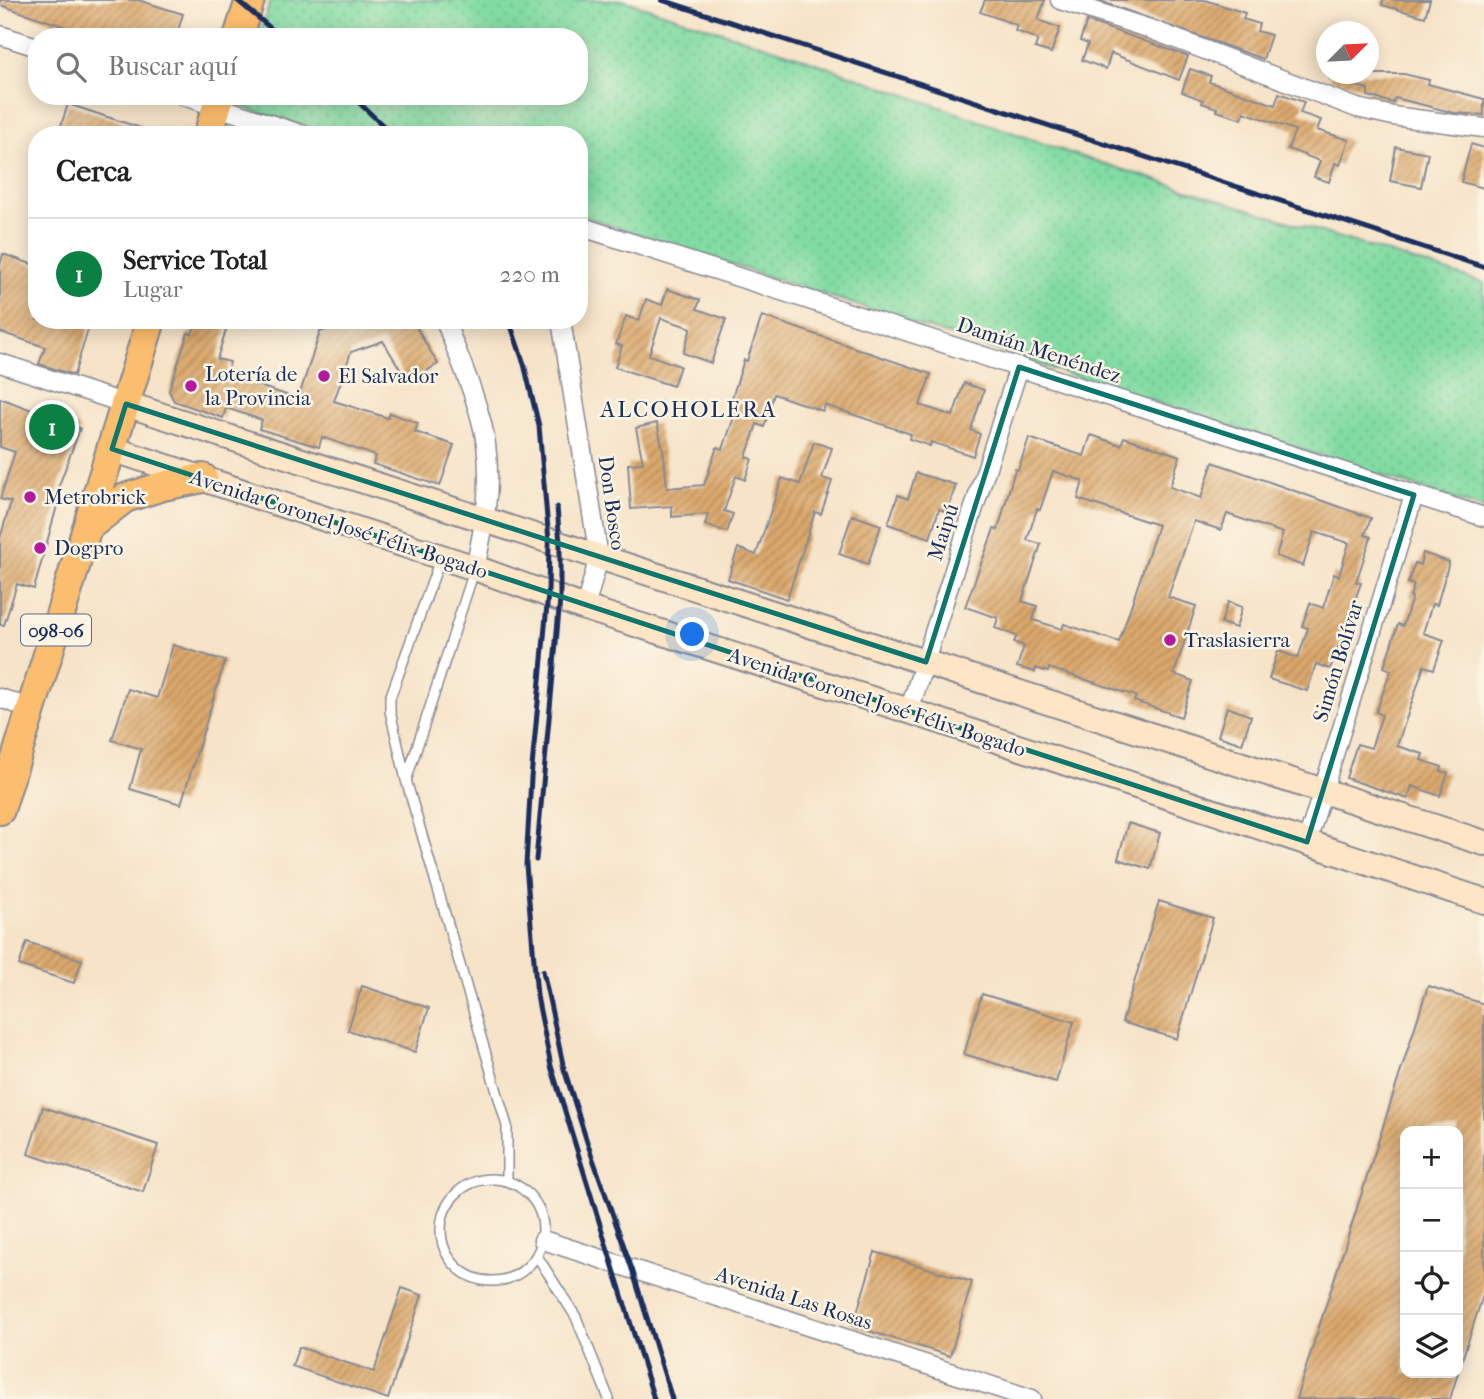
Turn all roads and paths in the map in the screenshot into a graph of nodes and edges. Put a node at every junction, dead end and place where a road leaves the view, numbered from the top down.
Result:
1 (250, 0) edge
2 (1060, 0) edge
3 (241, 28) edge
4 (0, 35) edge
5 (28, 44) edge
6 (217, 105) edge
7 (226, 105) edge
8 (211, 126) edge
9 (281, 126) edge
10 (1484, 128) edge
11 (588, 229) edge
12 (148, 329) edge
13 (448, 329) edge
14 (562, 329) edge
15 (0, 363) edge
16 (1020, 367) junction
17 (126, 404) junction
18 (112, 449) junction
19 (203, 478) junction
20 (1414, 495) junction
21 (1484, 517) edge
22 (486, 520) junction
23 (88, 527) junction
24 (441, 557) junction
25 (599, 557) junction
26 (475, 568) junction
27 (585, 608) junction
28 (926, 662) junction
29 (0, 698) edge
30 (32, 709) junction
31 (909, 711) junction
32 (406, 780) junction
33 (1322, 790) junction
34 (0, 810) edge
35 (1307, 842) junction
36 (1484, 843) edge
37 (1484, 901) edge
38 (508, 1181) junction
39 (540, 1248) junction
40 (609, 1399) edge
41 (1032, 1399) edge

1 - 3 main road
2 - 10 street
4 - 5 street
6 - 8 main road
7 - 9 street
11 - 16 street, Damián Menéndez
12 - 17 main road
13 - 22 street
14 - 25 street, Don Bosco
15 - 17 street
16 - 20 street, Damián Menéndez
16 - 28 street, Maipú
17 - 18 main road
17 - 22 main road
18 - 19 main road, Avenida Coronel José Félix Bogado
18 - 23 main road, 098-06
19 - 23 main road
19 - 24 main road, Avenida Coronel José Félix Bogado
20 - 21 street, Damián Menéndez
20 - 33 street, Simón Bolívar
22 - 25 main road
22 - 26 street
23 - 30 main road, 098-06
24 - 26 main road, Avenida Coronel José Félix Bogado
24 - 32 lane
25 - 27 street, Don Bosco
25 - 28 main road
26 - 27 main road, Avenida Coronel José Félix Bogado
26 - 32 lane
27 - 31 main road, Avenida Coronel José Félix Bogado
28 - 31 street, Maipú
28 - 33 main road
29 - 30 street
30 - 34 main road, 098-06
31 - 35 main road, Avenida Coronel José Félix Bogado
32 - 38 lane
33 - 35 street, Simón Bolívar
33 - 36 main road
35 - 37 main road, Avenida Coronel José Félix Bogado
38 - 39 lane
38 - 39 lane
39 - 40 lane
39 - 41 street, Avenida Las Rosas

